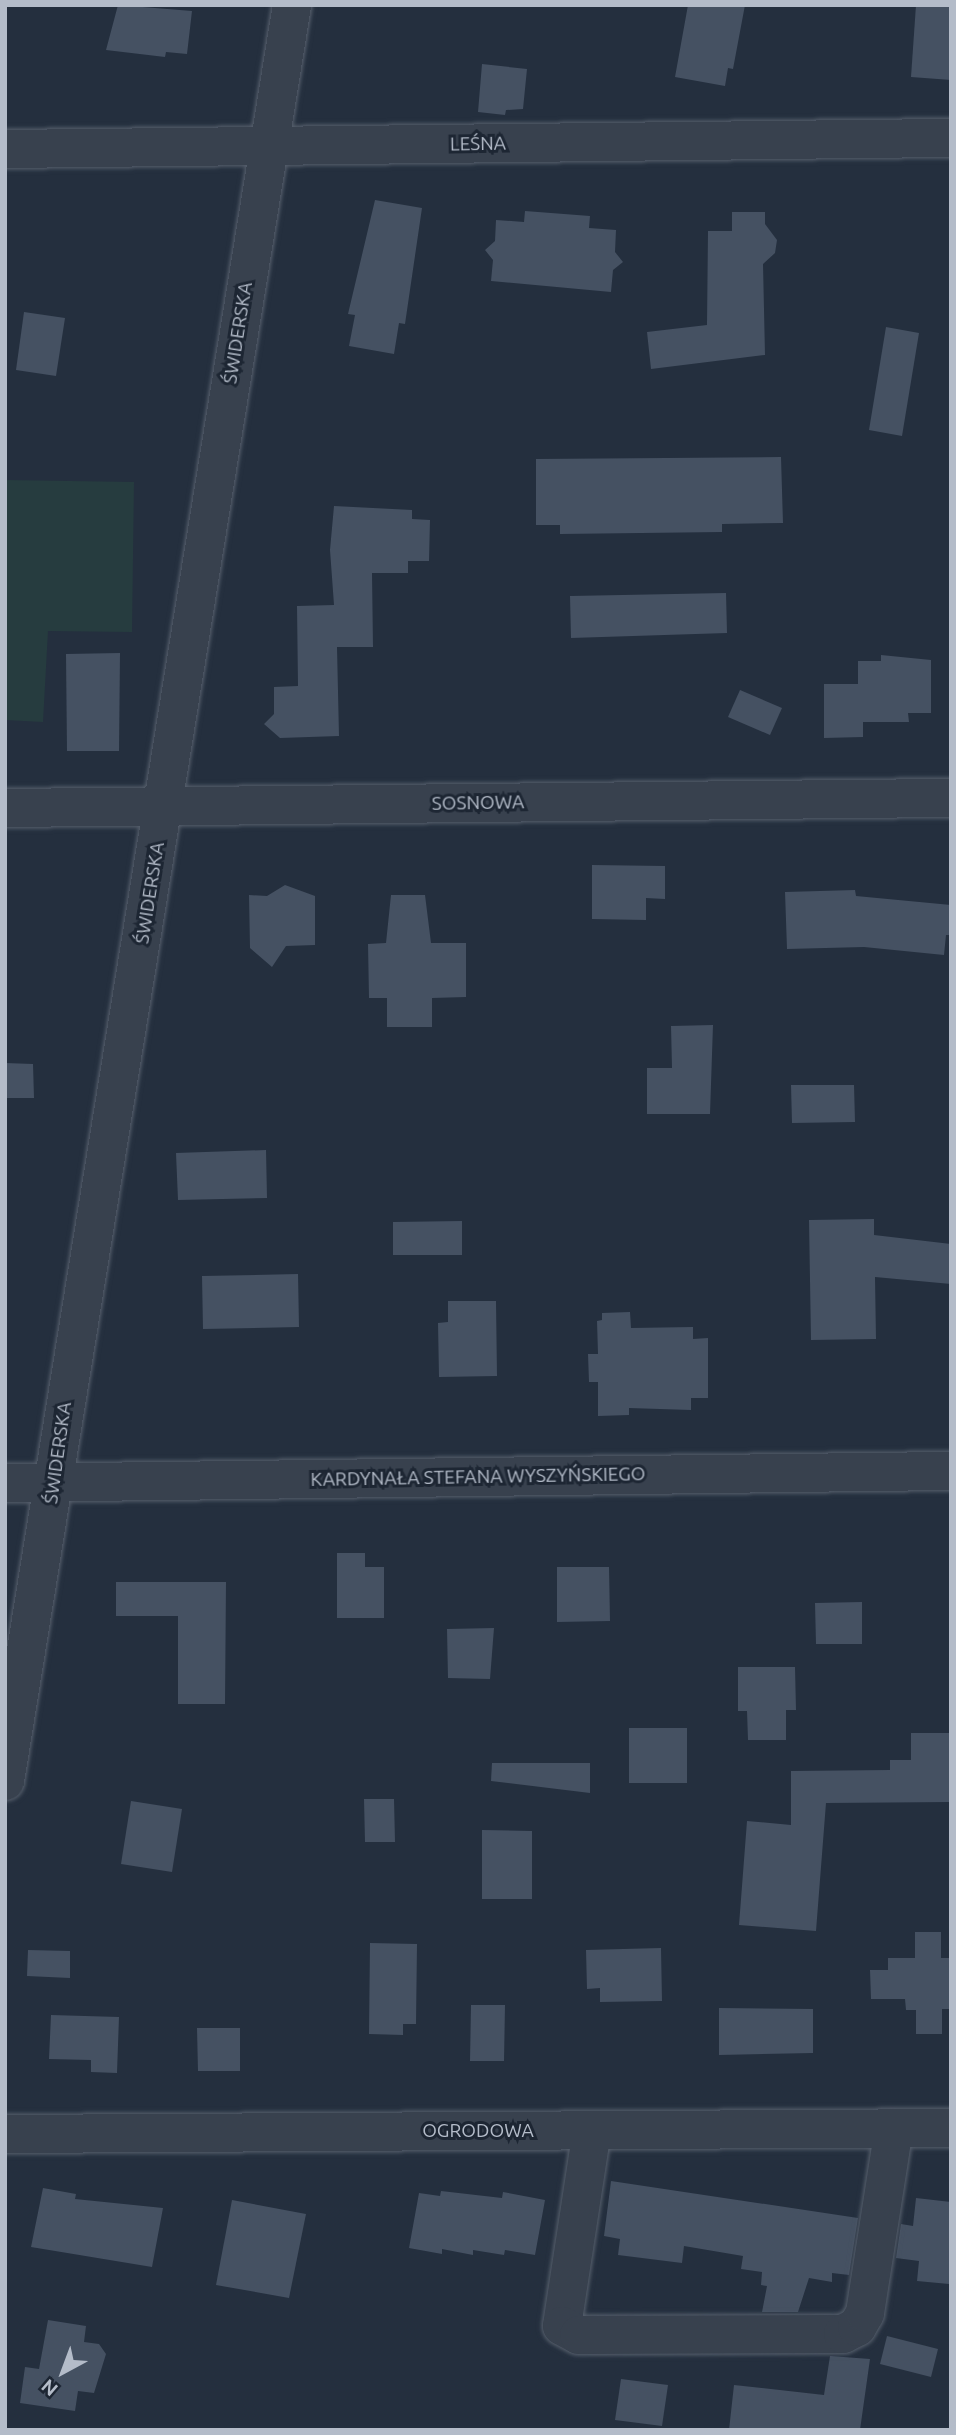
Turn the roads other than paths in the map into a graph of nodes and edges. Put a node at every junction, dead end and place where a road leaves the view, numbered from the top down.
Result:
1 (292, 5) edge
2 (951, 138) edge
3 (268, 146) junction
4 (5, 149) edge
5 (951, 798) edge
6 (164, 806) junction
7 (5, 808) edge
8 (951, 1471) edge
9 (5, 1483) edge
10 (54, 1483) junction
11 (5, 1781) edge
12 (894, 2128) junction
13 (951, 2128) edge
14 (592, 2130) junction
15 (5, 2134) edge

1 - 3 street, ŚWIDERSKA
2 - 3 street, LEŚNA
3 - 4 street, LEŚNA
3 - 6 street, ŚWIDERSKA
5 - 6 street, SOSNOWA
6 - 7 street, SOSNOWA
6 - 10 street, ŚWIDERSKA
8 - 10 street, KARDYNAŁA STEFANA WYSZYŃSKIEGO
9 - 10 street, KARDYNAŁA STEFANA WYSZYŃSKIEGO
10 - 11 street, ŚWIDERSKA
12 - 13 street, OGRODOWA
12 - 14 street, OGRODOWA
12 - 14 street
14 - 15 street, OGRODOWA

